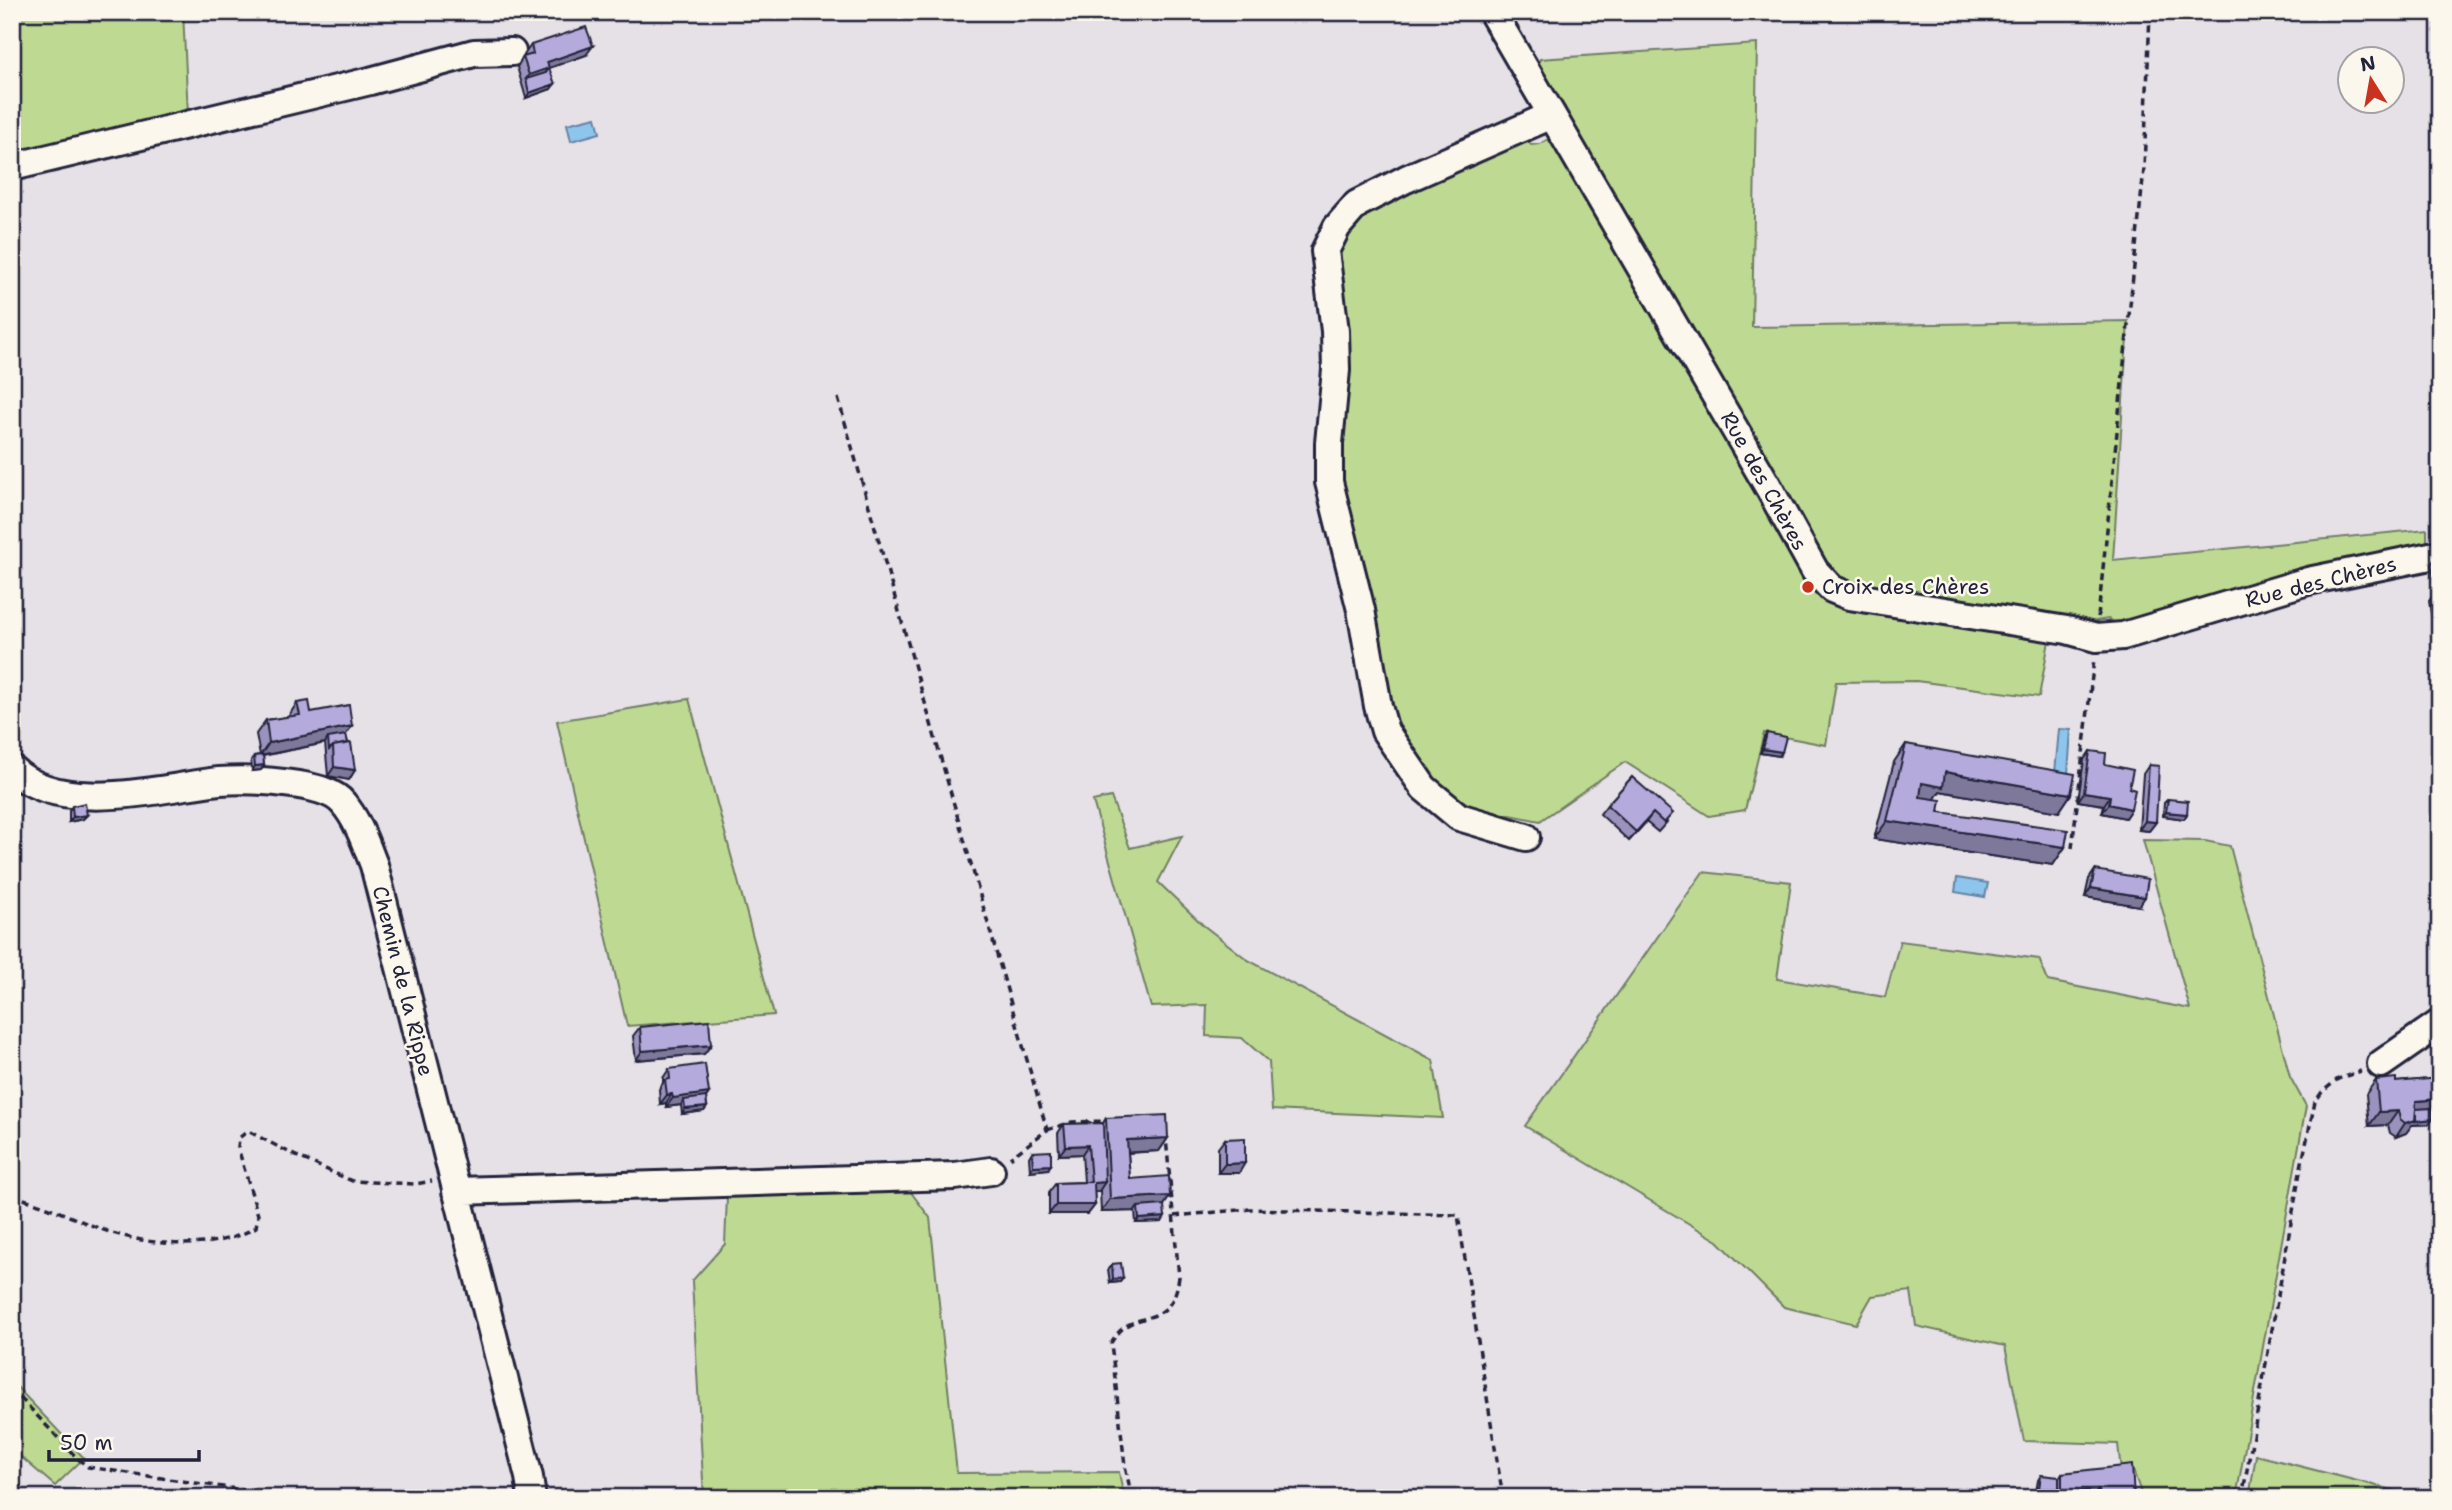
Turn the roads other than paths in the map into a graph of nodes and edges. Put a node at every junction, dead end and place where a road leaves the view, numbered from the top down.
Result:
1 (1492, 12) edge
2 (512, 52) dead end
3 (1552, 115) junction
4 (12, 167) edge
5 (2440, 554) edge
6 (12, 769) edge
7 (1526, 837) dead end
8 (2440, 1023) edge
9 (2381, 1064) road end
10 (991, 1171) road end
11 (455, 1184) junction
12 (532, 1498) edge

1 - 3 street, Rue des Chères
2 - 4 street
3 - 5 street, Rue des Chères
3 - 7 street
6 - 11 street, Chemin de la Rippe
8 - 9 street
10 - 11 street
11 - 12 street, Chemin de la Rippe

